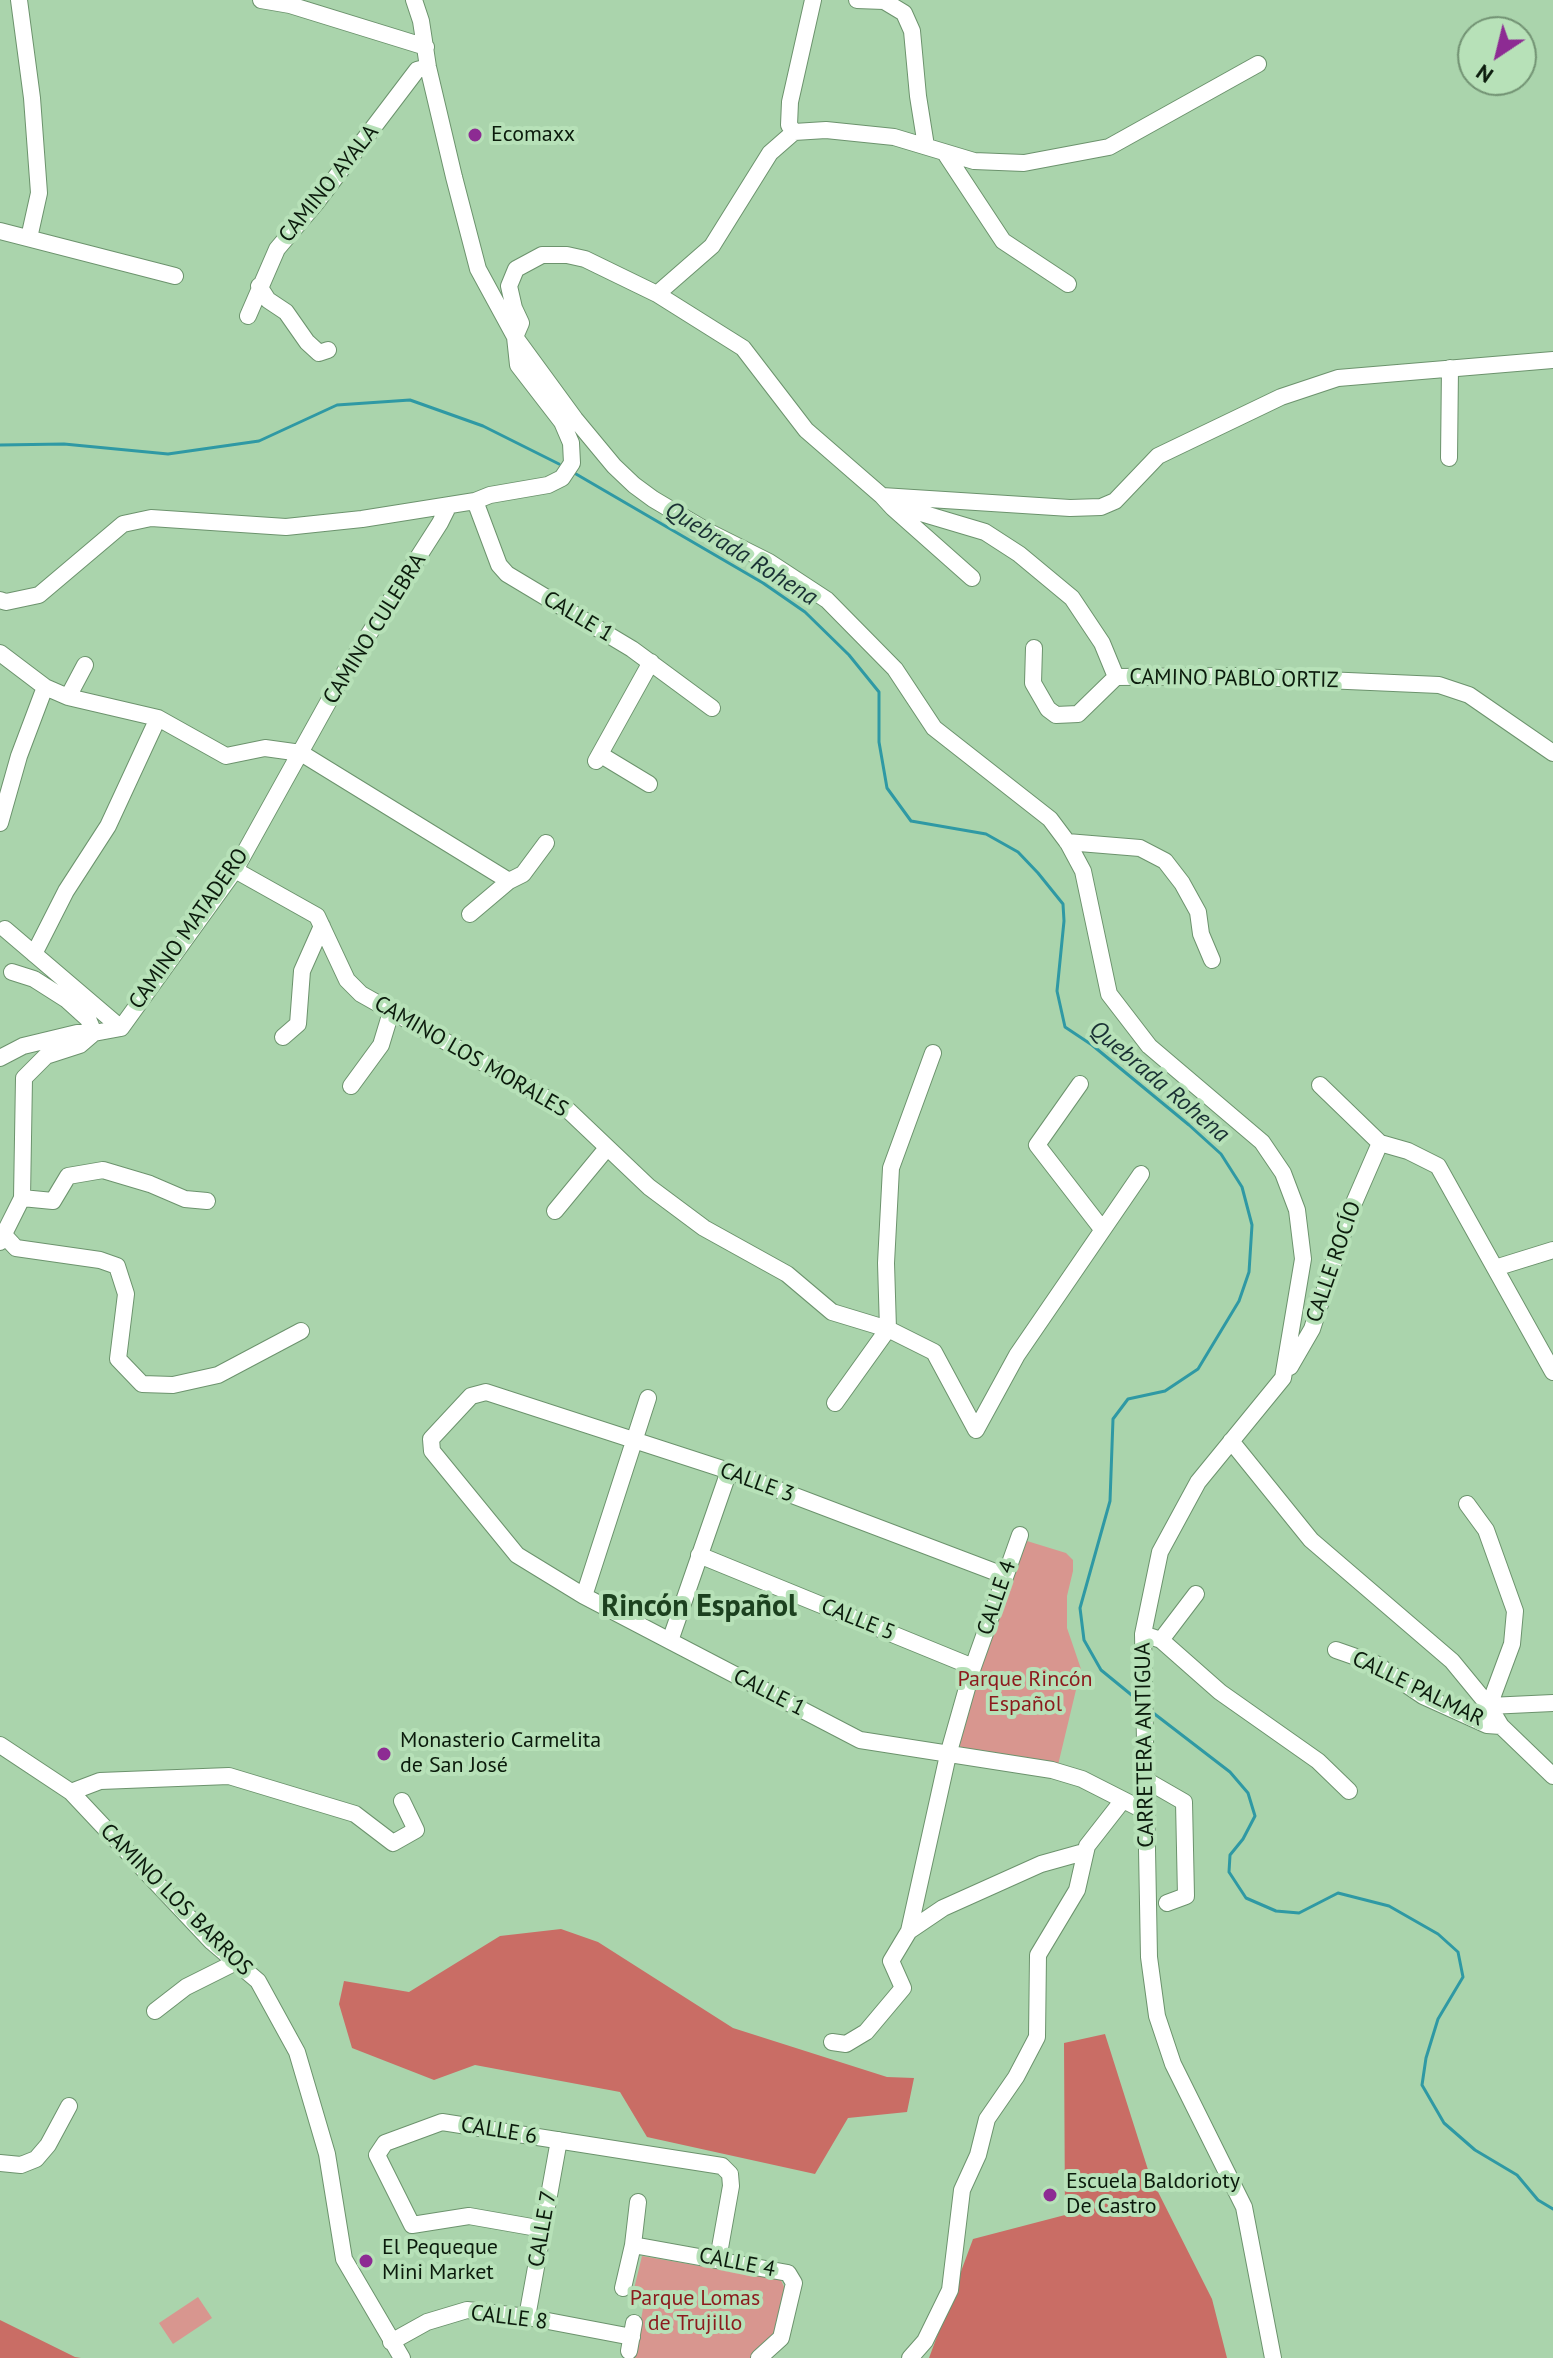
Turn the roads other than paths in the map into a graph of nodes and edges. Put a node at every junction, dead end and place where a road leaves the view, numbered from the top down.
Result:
1 (19, 0) edge
2 (261, 0) edge
3 (414, 0) edge
4 (813, 0) edge
5 (857, 0) edge
6 (426, 47) junction
7 (1258, 64) dead end
8 (428, 67) junction
9 (794, 132) junction
10 (926, 146) junction
11 (945, 153) junction
12 (0, 231) edge
13 (29, 238) junction
14 (175, 276) dead end
15 (1068, 284) dead end
16 (259, 286) junction
17 (657, 294) junction
18 (248, 316) dead end
19 (515, 337) junction
20 (328, 350) dead end
21 (1553, 360) edge
22 (1450, 368) junction
23 (1449, 458) dead end
24 (475, 501) junction
25 (888, 502) junction
26 (449, 505) junction
27 (972, 578) dead end
28 (0, 600) edge
29 (1034, 648) dead end
30 (0, 653) edge
31 (651, 662) junction
32 (85, 665) dead end
33 (1116, 677) junction
34 (45, 687) junction
35 (68, 697) junction
36 (712, 708) dead end
37 (158, 718) junction
38 (301, 753) junction
39 (1553, 753) edge
40 (649, 784) dead end
41 (0, 823) edge
42 (1067, 842) junction
43 (546, 843) dead end
44 (235, 870) junction
45 (509, 881) junction
46 (470, 914) dead end
47 (322, 926) junction
48 (5, 929) dead end
49 (34, 954) junction
50 (1212, 960) dead end
51 (12, 972) dead end
52 (391, 1012) junction
53 (121, 1028) junction
54 (94, 1033) junction
55 (283, 1037) dead end
56 (933, 1053) dead end
57 (0, 1058) edge
58 (1080, 1084) dead end
59 (1320, 1085) dead end
60 (351, 1086) dead end
61 (1380, 1143) junction
62 (607, 1148) junction
63 (1141, 1174) dead end
64 (22, 1198) junction
65 (207, 1201) dead end
66 (555, 1211) dead end
67 (1102, 1229) junction
68 (2, 1238) edge
69 (1553, 1250) edge
70 (1495, 1268) junction
71 (888, 1329) junction
72 (301, 1331) dead end
73 (1553, 1372) edge
74 (1283, 1378) junction
75 (648, 1398) dead end
76 (835, 1403) dead end
77 (1231, 1441) junction
78 (635, 1442) junction
79 (447, 1470) joint
80 (729, 1471) junction
81 (1467, 1504) dead end
82 (1020, 1535) dead end
83 (699, 1555) junction
84 (1003, 1575) junction
85 (1196, 1594) dead end
86 (584, 1596) junction
87 (1143, 1634) junction
88 (1161, 1640) junction
89 (670, 1641) junction
90 (1336, 1650) dead end
91 (973, 1667) junction
92 (1553, 1703) edge
93 (1489, 1706) junction
94 (1501, 1726) junction
95 (0, 1745) edge
96 (948, 1755) junction
97 (1553, 1776) edge
98 (1144, 1779) junction
99 (1349, 1791) dead end
100 (71, 1792) junction
101 (1123, 1800) junction
102 (402, 1801) dead end
103 (1145, 1811) junction
104 (1084, 1852) junction
105 (1167, 1903) dead end
106 (909, 1931) junction
107 (236, 1962) junction
108 (155, 2011) dead end
109 (832, 2042) dead end
110 (69, 2106) dead end
111 (559, 2140) junction
112 (0, 2163) edge
113 (638, 2202) dead end
114 (543, 2229) junction
115 (633, 2245) junction
116 (718, 2259) junction
117 (623, 2288) dead end
118 (527, 2317) junction
119 (632, 2337) dead end
120 (391, 2342) junction
121 (916, 2352) edge
122 (402, 2358) edge
123 (759, 2358) edge
124 (1273, 2358) edge

1 - 13 street
2 - 6 street
3 - 6 street
4 - 9 street
5 - 10 street
6 - 8 street
7 - 11 street
8 - 16 street, CAMINO AYALA
8 - 19 street
9 - 10 street
9 - 17 street
10 - 11 street
11 - 15 street
12 - 13 street
13 - 14 street
16 - 18 street, CAMINO AYALA
16 - 20 street
17 - 19 street
17 - 25 street
19 - 24 street
19 - 42 street, CARRETERA ANTIGUA
21 - 22 street
22 - 23 street
22 - 25 street
24 - 26 street
24 - 31 street, CALLE 1
25 - 27 street
25 - 33 street, CAMINO PABLO ORTIZ
26 - 28 street
26 - 38 street, CAMINO CULEBRA
29 - 33 street
30 - 34 street
31 - 36 street, CALLE 1
31 - 40 street
32 - 35 street
33 - 39 street, CAMINO PABLO ORTIZ
34 - 35 street
34 - 41 street
35 - 37 street
37 - 38 street
37 - 49 street
38 - 44 street, CAMINO MATADERO
38 - 45 street
42 - 50 street
42 - 74 street, CARRETERA ANTIGUA
43 - 45 street
44 - 47 street, CAMINO LOS MORALES
44 - 53 street, CAMINO MATADERO
45 - 46 street
47 - 52 street, CAMINO LOS MORALES
47 - 55 street
48 - 49 street
49 - 53 street
51 - 54 street
52 - 60 street
52 - 62 street, CAMINO LOS MORALES
53 - 54 street, CAMINO MATADERO
54 - 57 street
54 - 64 street, CAMINO MATADERO
56 - 71 street
58 - 67 street
59 - 61 street
61 - 70 street
61 - 74 street, CALLE ROCÍO
62 - 66 street
62 - 71 street, CAMINO LOS MORALES
63 - 67 street
64 - 65 street
64 - 68 street, CAMINO MATADERO
67 - 71 street, CAMINO LOS MORALES
68 - 72 street
69 - 70 street
70 - 73 street
71 - 76 street
74 - 77 street, CARRETERA ANTIGUA
75 - 78 street
77 - 87 street, CARRETERA ANTIGUA
77 - 93 street
78 - 79 street, CALLE 3
78 - 80 street, CALLE 3
78 - 86 street
79 - 86 street, CALLE 1
80 - 83 street
80 - 84 street, CALLE 3
81 - 93 street
82 - 84 street, CALLE 4
83 - 89 street
83 - 91 street, CALLE 5
84 - 91 street, CALLE 4
85 - 88 street
86 - 89 street, CALLE 1
87 - 88 street
87 - 98 street, CARRETERA ANTIGUA
88 - 99 street
89 - 96 street, CALLE 1
90 - 94 street, CALLE PALMAR
91 - 96 street, CALLE 4
92 - 93 street
93 - 94 street
94 - 97 street
95 - 100 street, CAMINO LOS BARROS
96 - 101 street, CALLE 1
96 - 106 street, CALLE 4
98 - 103 street, CARRETERA ANTIGUA
98 - 105 street
100 - 102 street
100 - 107 street, CAMINO LOS BARROS
101 - 103 street, CALLE 1
101 - 104 street
103 - 124 street, CARRETERA ANTIGUA
104 - 106 street
104 - 121 street
106 - 109 street, CALLE 4
107 - 108 street
107 - 120 street, CAMINO LOS BARROS
110 - 112 street
111 - 114 street, CALLE 7
111 - 114 street, CALLE 6
111 - 116 street, CALLE 6
113 - 115 street
114 - 118 street, CALLE 7
115 - 116 street, CALLE 4
115 - 117 street
116 - 123 street, CALLE 4
118 - 119 street, CALLE 8
118 - 120 street, CALLE 8
120 - 122 street, CAMINO LOS BARROS

